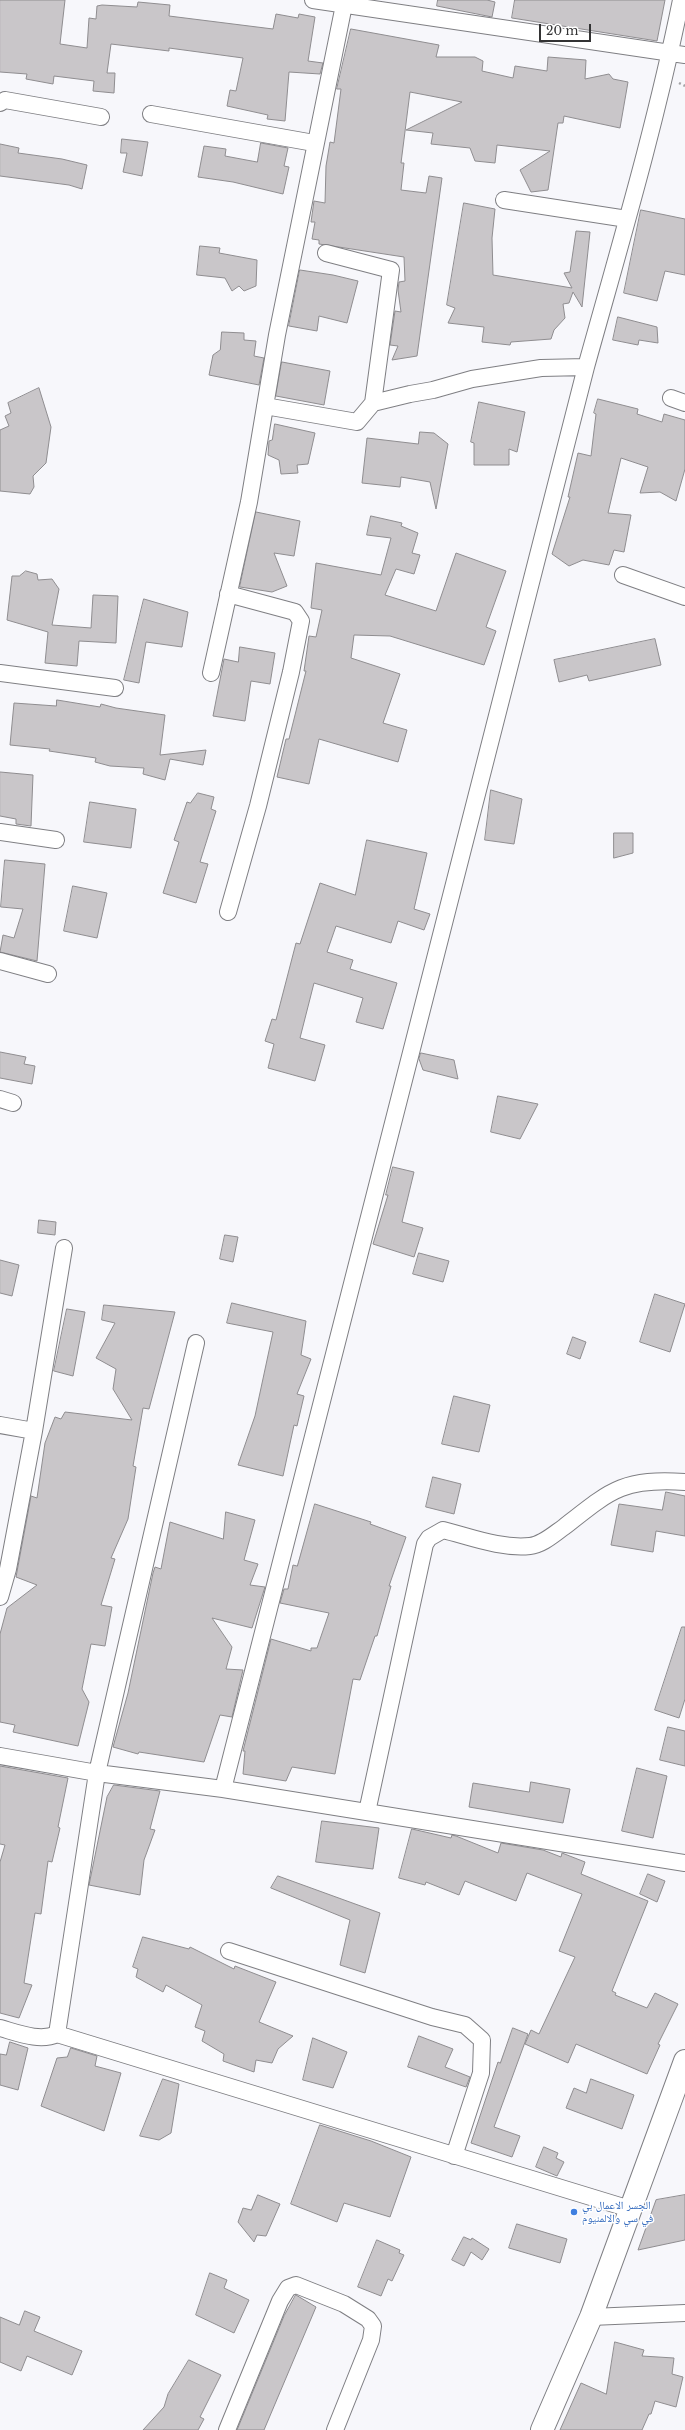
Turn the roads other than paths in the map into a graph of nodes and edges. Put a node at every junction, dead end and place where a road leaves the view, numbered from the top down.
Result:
1 (313, 0) edge
2 (681, 0) edge
3 (345, 2) edge
4 (677, 54) edge
5 (0, 103) edge
6 (151, 114) dead end
7 (101, 117) dead end
8 (314, 143) junction
9 (504, 200) dead end
10 (627, 219) junction
11 (326, 254) dead end
12 (586, 367) junction
13 (373, 404) junction
14 (265, 406) junction
15 (623, 575) dead end
16 (228, 594) junction
17 (685, 597) edge
18 (0, 673) edge
19 (211, 673) dead end
20 (115, 688) dead end
21 (0, 832) edge
22 (56, 840) dead end
23 (228, 912) dead end
24 (0, 961) edge
25 (48, 974) dead end
26 (64, 1248) dead end
27 (196, 1343) dead end
28 (0, 1425) edge
29 (34, 1431) junction
30 (685, 1482) edge
31 (0, 1597) edge
32 (0, 1756) edge
33 (97, 1773) junction
34 (223, 1789) junction
35 (367, 1812) junction
36 (685, 1863) edge
37 (229, 1951) dead end
38 (0, 2028) edge
39 (57, 2034) junction
40 (685, 2061) edge
41 (454, 2156) junction
42 (630, 2209) junction
43 (685, 2313) edge
44 (591, 2317) junction
45 (227, 2430) edge
46 (335, 2430) edge
47 (542, 2430) edge

1 - 3 street
2 - 4 street
3 - 4 street
3 - 8 street
4 - 10 street
5 - 7 street
6 - 8 street
8 - 14 street
9 - 10 street
10 - 12 street
11 - 13 street
12 - 13 street
12 - 34 street
13 - 14 street
14 - 16 street
15 - 17 street
16 - 19 street
16 - 23 street
18 - 20 street
21 - 22 street
24 - 25 street
26 - 29 street
27 - 33 street
28 - 29 street
29 - 31 street
30 - 35 street
32 - 33 street
33 - 34 street
33 - 39 street
34 - 35 street
35 - 36 street
37 - 41 street
38 - 39 street
39 - 41 street
40 - 42 street
41 - 42 street
42 - 44 street
43 - 44 street
44 - 47 street
45 - 46 street

